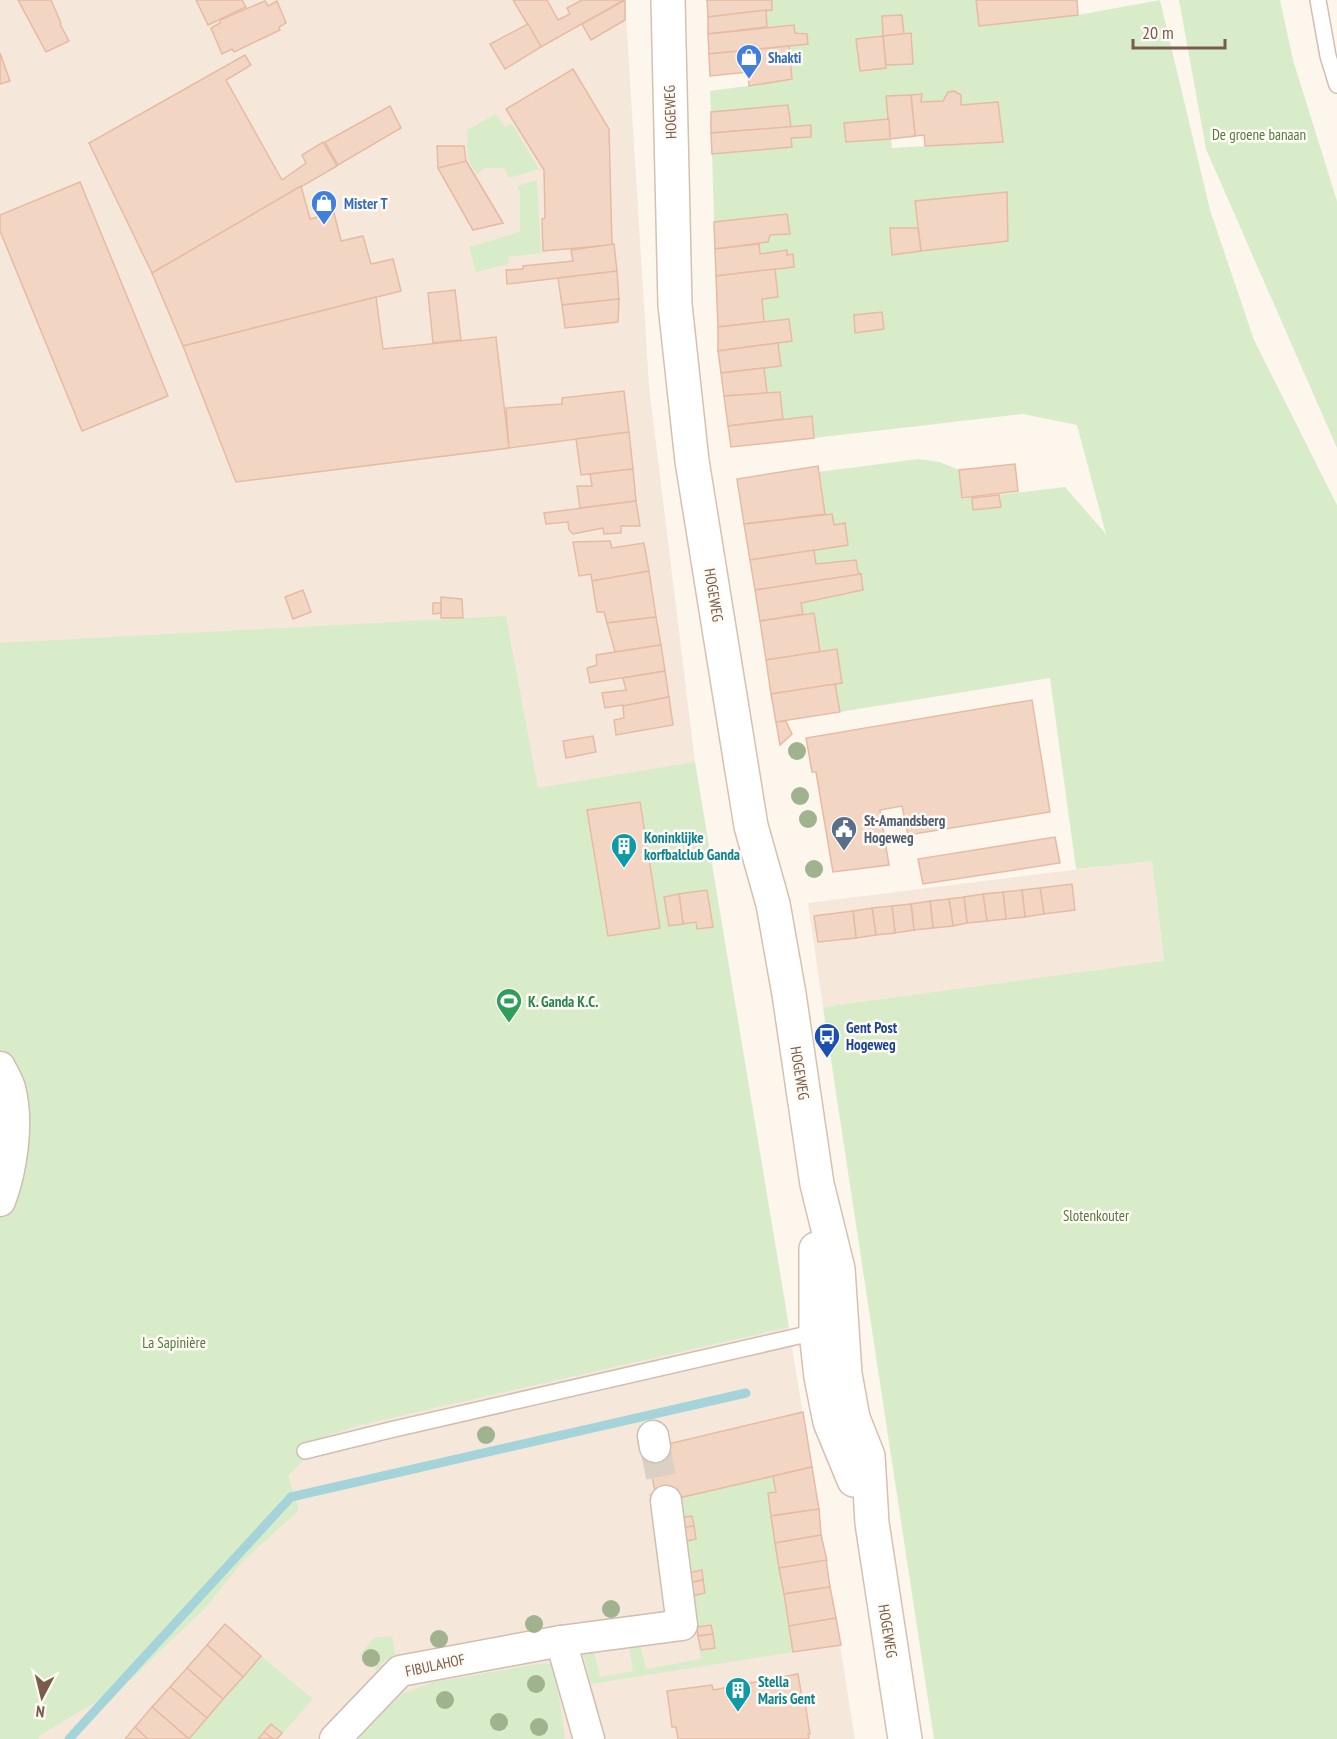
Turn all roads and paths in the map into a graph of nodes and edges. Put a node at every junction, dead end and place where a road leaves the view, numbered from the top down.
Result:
1 (668, 0) edge
2 (1318, 0) edge
3 (1337, 85) edge
4 (0, 1066) edge
5 (0, 1201) edge
6 (829, 1336) junction
7 (305, 1451) dead end
8 (666, 1501) tunnel mouth
9 (561, 1641) junction
10 (335, 1739) edge
11 (589, 1739) edge
12 (905, 1739) edge

1 - 6 street, HOGEWEG
2 - 3 lane
4 - 5 street
6 - 7 lane
6 - 12 street, HOGEWEG
8 - 9 street, FIBULAHOF
9 - 10 street, FIBULAHOF
9 - 11 street

